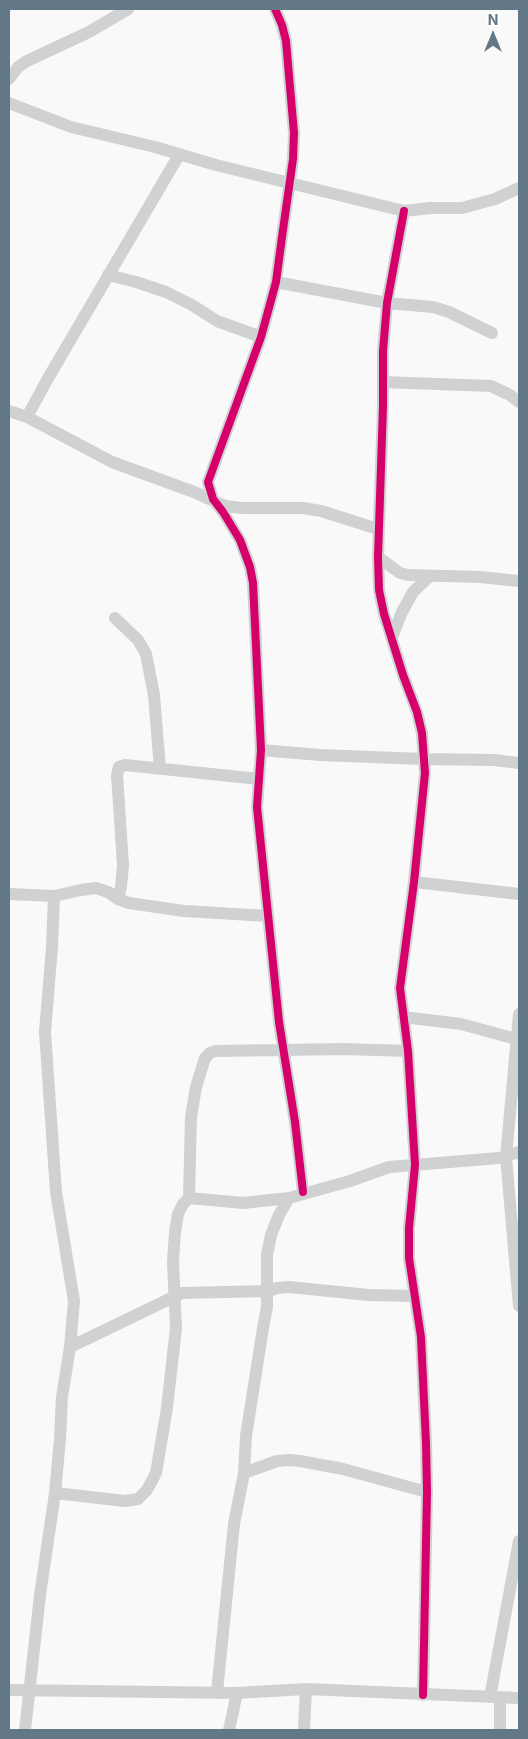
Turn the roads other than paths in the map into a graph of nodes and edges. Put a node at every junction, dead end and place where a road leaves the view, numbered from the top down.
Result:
1 (128, 9) edge
2 (275, 9) edge
3 (9, 79) edge
4 (11, 106) edge
5 (179, 155) junction
6 (290, 182) junction
7 (519, 188) edge
8 (404, 212) junction
9 (108, 275) junction
10 (276, 282) junction
11 (387, 302) junction
12 (492, 334) dead end
13 (261, 337) junction
14 (383, 382) junction
15 (519, 402) edge
16 (9, 411) edge
17 (27, 417) junction
18 (213, 499) junction
19 (378, 529) junction
20 (378, 557) junction
21 (430, 576) junction
22 (519, 582) edge
23 (115, 618) dead end
24 (392, 637) junction
25 (261, 750) junction
26 (424, 759) junction
27 (519, 763) edge
28 (160, 769) junction
29 (259, 779) junction
30 (414, 882) junction
31 (9, 894) edge
32 (519, 894) edge
33 (54, 896) junction
34 (118, 899) junction
35 (268, 916) junction
36 (519, 1014) edge
37 (403, 1016) junction
38 (516, 1040) junction
39 (408, 1050) junction
40 (284, 1051) junction
41 (519, 1152) edge
42 (506, 1157) junction
43 (415, 1165) junction
44 (303, 1192) junction
45 (189, 1198) junction
46 (289, 1198) junction
47 (268, 1291) junction
48 (176, 1295) junction
49 (414, 1296) junction
50 (519, 1306) edge
51 (70, 1347) junction
52 (244, 1473) junction
53 (427, 1492) junction
54 (55, 1493) junction
55 (519, 1542) edge
56 (306, 1689) junction
57 (9, 1690) edge
58 (30, 1691) junction
59 (218, 1692) junction
60 (237, 1693) junction
61 (423, 1695) junction
62 (495, 1698) junction
63 (519, 1698) edge
64 (25, 1730) edge
65 (229, 1730) edge
66 (304, 1730) edge
67 (500, 1730) edge

1 - 3 street
2 - 6 street
4 - 5 street
5 - 6 street
5 - 9 street
6 - 8 street
6 - 10 street
7 - 8 street
8 - 11 street
9 - 13 street
9 - 17 street
10 - 11 street
10 - 13 street
11 - 12 street
11 - 14 street
13 - 18 street
14 - 15 street
14 - 19 street
16 - 17 street
17 - 18 street
18 - 19 street
18 - 25 street
19 - 20 street
20 - 21 street
20 - 24 street
21 - 22 street
21 - 24 street
23 - 28 street
24 - 26 street
25 - 26 street
25 - 29 street
26 - 27 street
26 - 30 street
28 - 29 street
28 - 34 street
29 - 35 street
30 - 32 street
30 - 37 street
31 - 33 street
33 - 34 street
33 - 51 street
34 - 35 street
35 - 40 street
36 - 38 street
37 - 38 street
37 - 39 street
38 - 42 street
39 - 40 street
39 - 43 street
40 - 44 street
40 - 45 street
41 - 42 street
42 - 43 street
42 - 50 street
43 - 44 street
43 - 49 street
44 - 46 street
45 - 46 street
45 - 48 street
46 - 47 street
47 - 48 street
47 - 49 street
47 - 52 street
48 - 51 street
48 - 54 street
49 - 53 street
51 - 54 street
52 - 53 street
52 - 59 street
53 - 61 street
54 - 58 street
55 - 62 street
56 - 60 street
56 - 61 street
56 - 66 street
57 - 58 street
58 - 59 street
58 - 64 street
59 - 60 street
60 - 65 street
61 - 62 street
62 - 63 street
62 - 67 street

